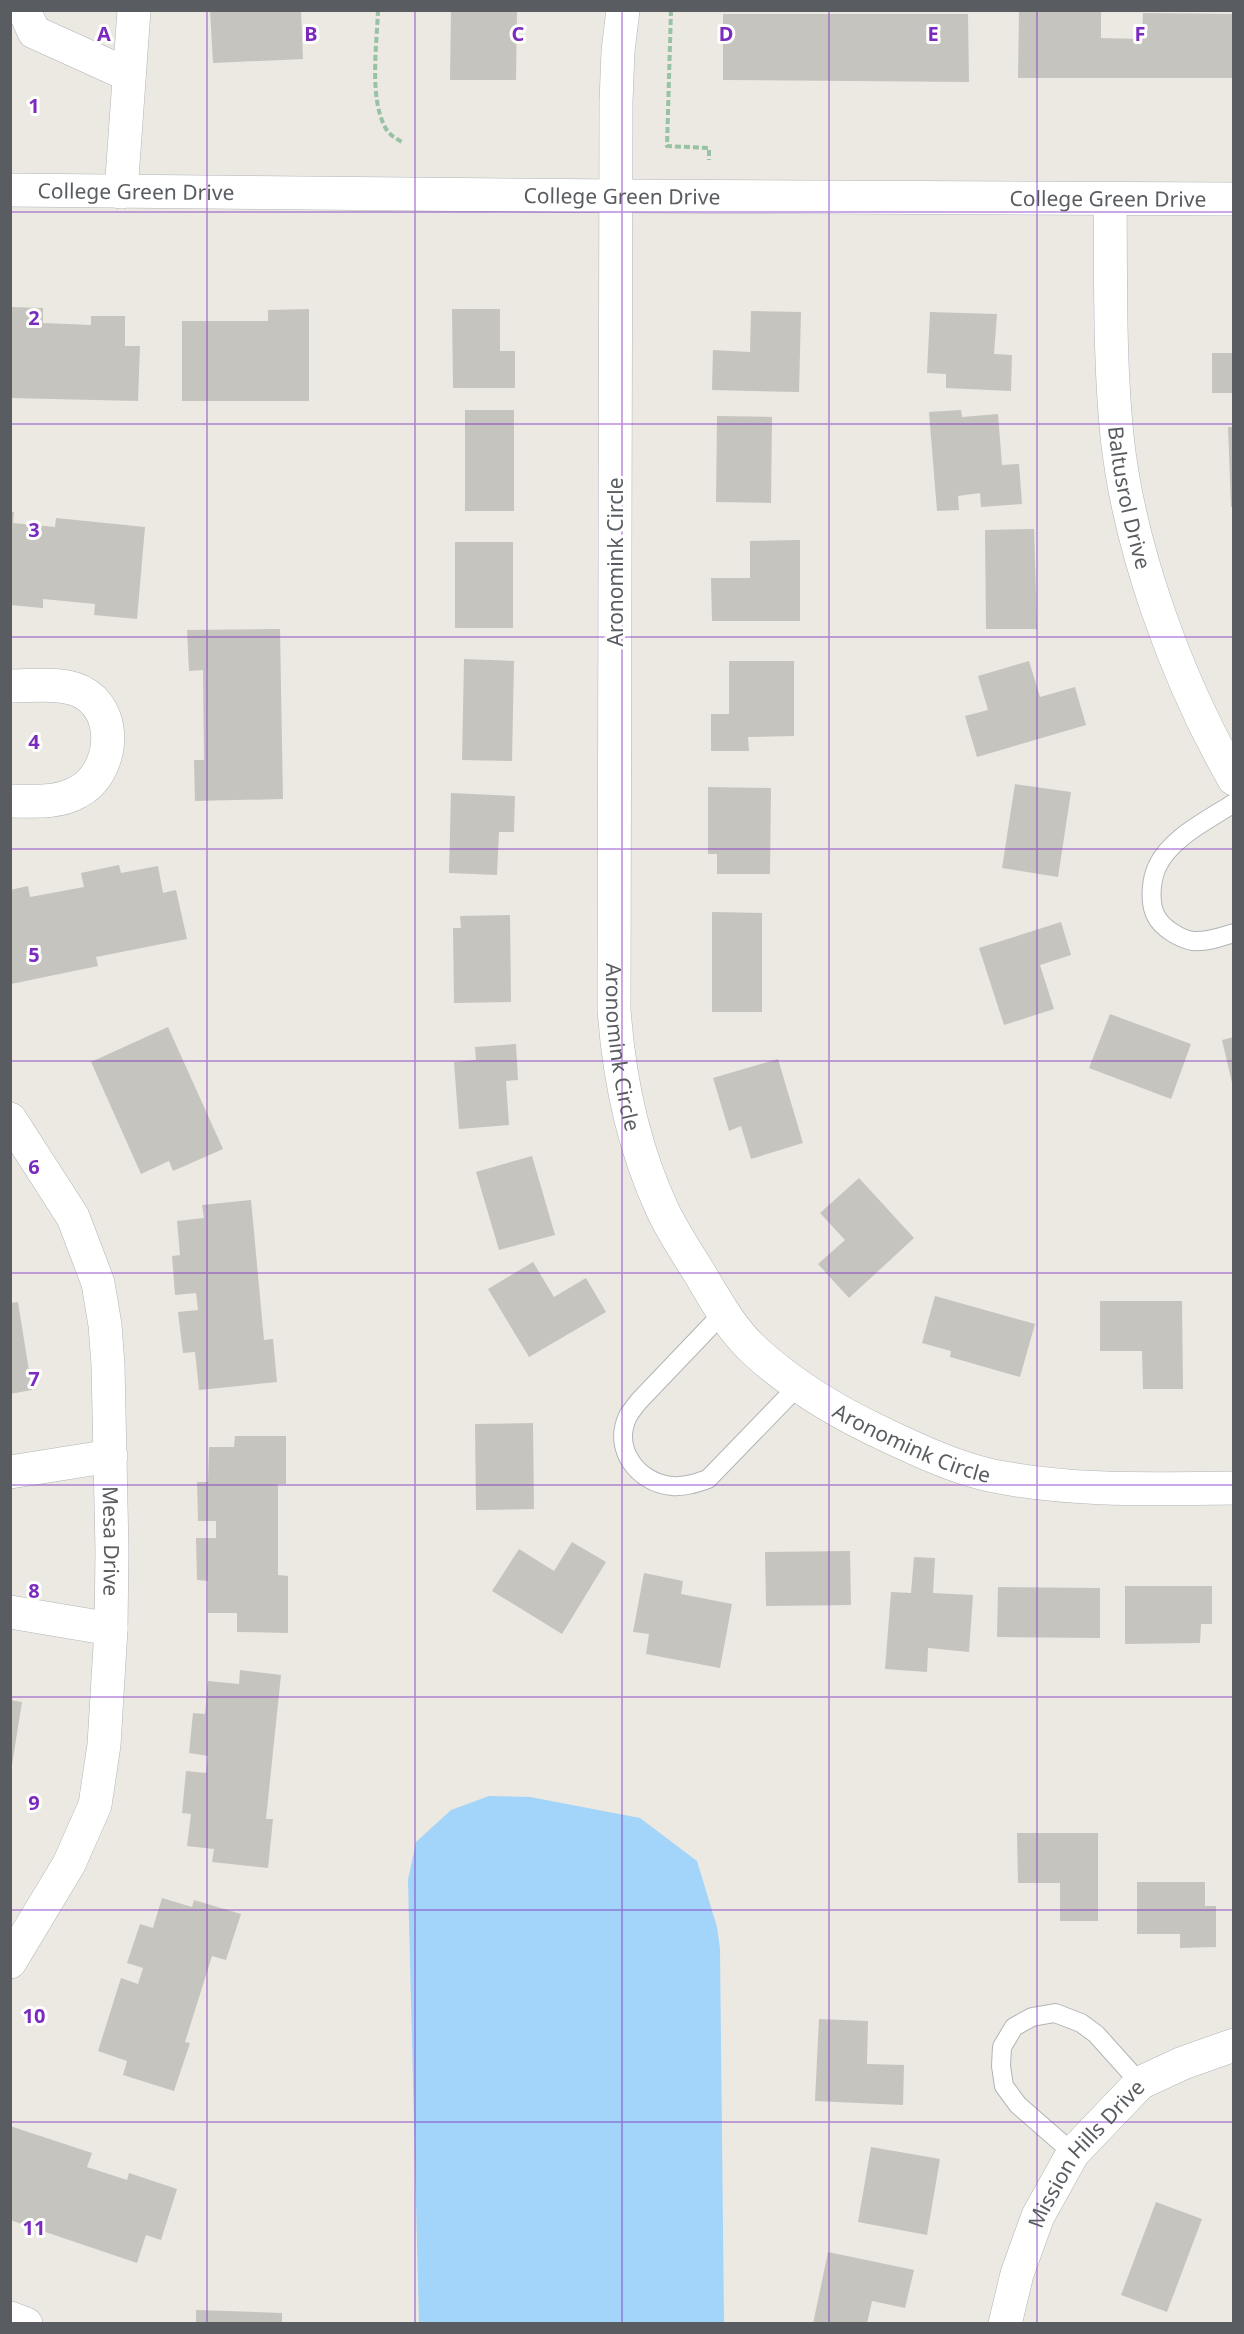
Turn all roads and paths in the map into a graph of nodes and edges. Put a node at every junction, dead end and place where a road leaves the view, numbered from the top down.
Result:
1 (24, 10) edge
2 (134, 10) edge
3 (378, 10) edge
4 (623, 10) edge
5 (671, 10) edge
6 (129, 75) junction
7 (402, 142) dead end
8 (709, 167) dead end
9 (10, 190) edge
10 (121, 192) junction
11 (617, 196) junction
12 (1110, 199) junction
13 (1233, 199) edge
14 (10, 686) edge
15 (1233, 779) edge
16 (10, 801) edge
17 (1233, 803) edge
18 (1233, 933) edge
19 (10, 1119) edge
20 (722, 1314) junction
21 (798, 1386) junction
22 (111, 1456) junction
23 (10, 1473) edge
24 (1233, 1488) edge
25 (10, 1612) edge
26 (111, 1629) junction
27 (10, 1962) edge
28 (1233, 2045) edge
29 (1140, 2083) junction
30 (1073, 2153) junction
31 (10, 2318) edge
32 (26, 2324) edge
33 (1005, 2324) edge

1 - 6 street
2 - 6 street
3 - 7 path
4 - 11 street, Aronomink Circle
5 - 8 path
6 - 10 street
9 - 10 street, College Green Drive
10 - 11 street, College Green Drive
11 - 12 street, College Green Drive
11 - 20 street, Aronomink Circle
12 - 13 street, College Green Drive
12 - 15 street, Baltusrol Drive
14 - 16 street
17 - 18 lane
19 - 22 street, Mesa Drive
20 - 21 street, Aronomink Circle
20 - 21 lane
21 - 24 street, Aronomink Circle
22 - 23 street
22 - 26 street, Mesa Drive
25 - 26 street
26 - 27 street, Mesa Drive
28 - 29 street, Mission Hills Drive
29 - 30 street, Mission Hills Drive
29 - 30 lane
30 - 33 street, Mission Hills Drive
31 - 32 street

